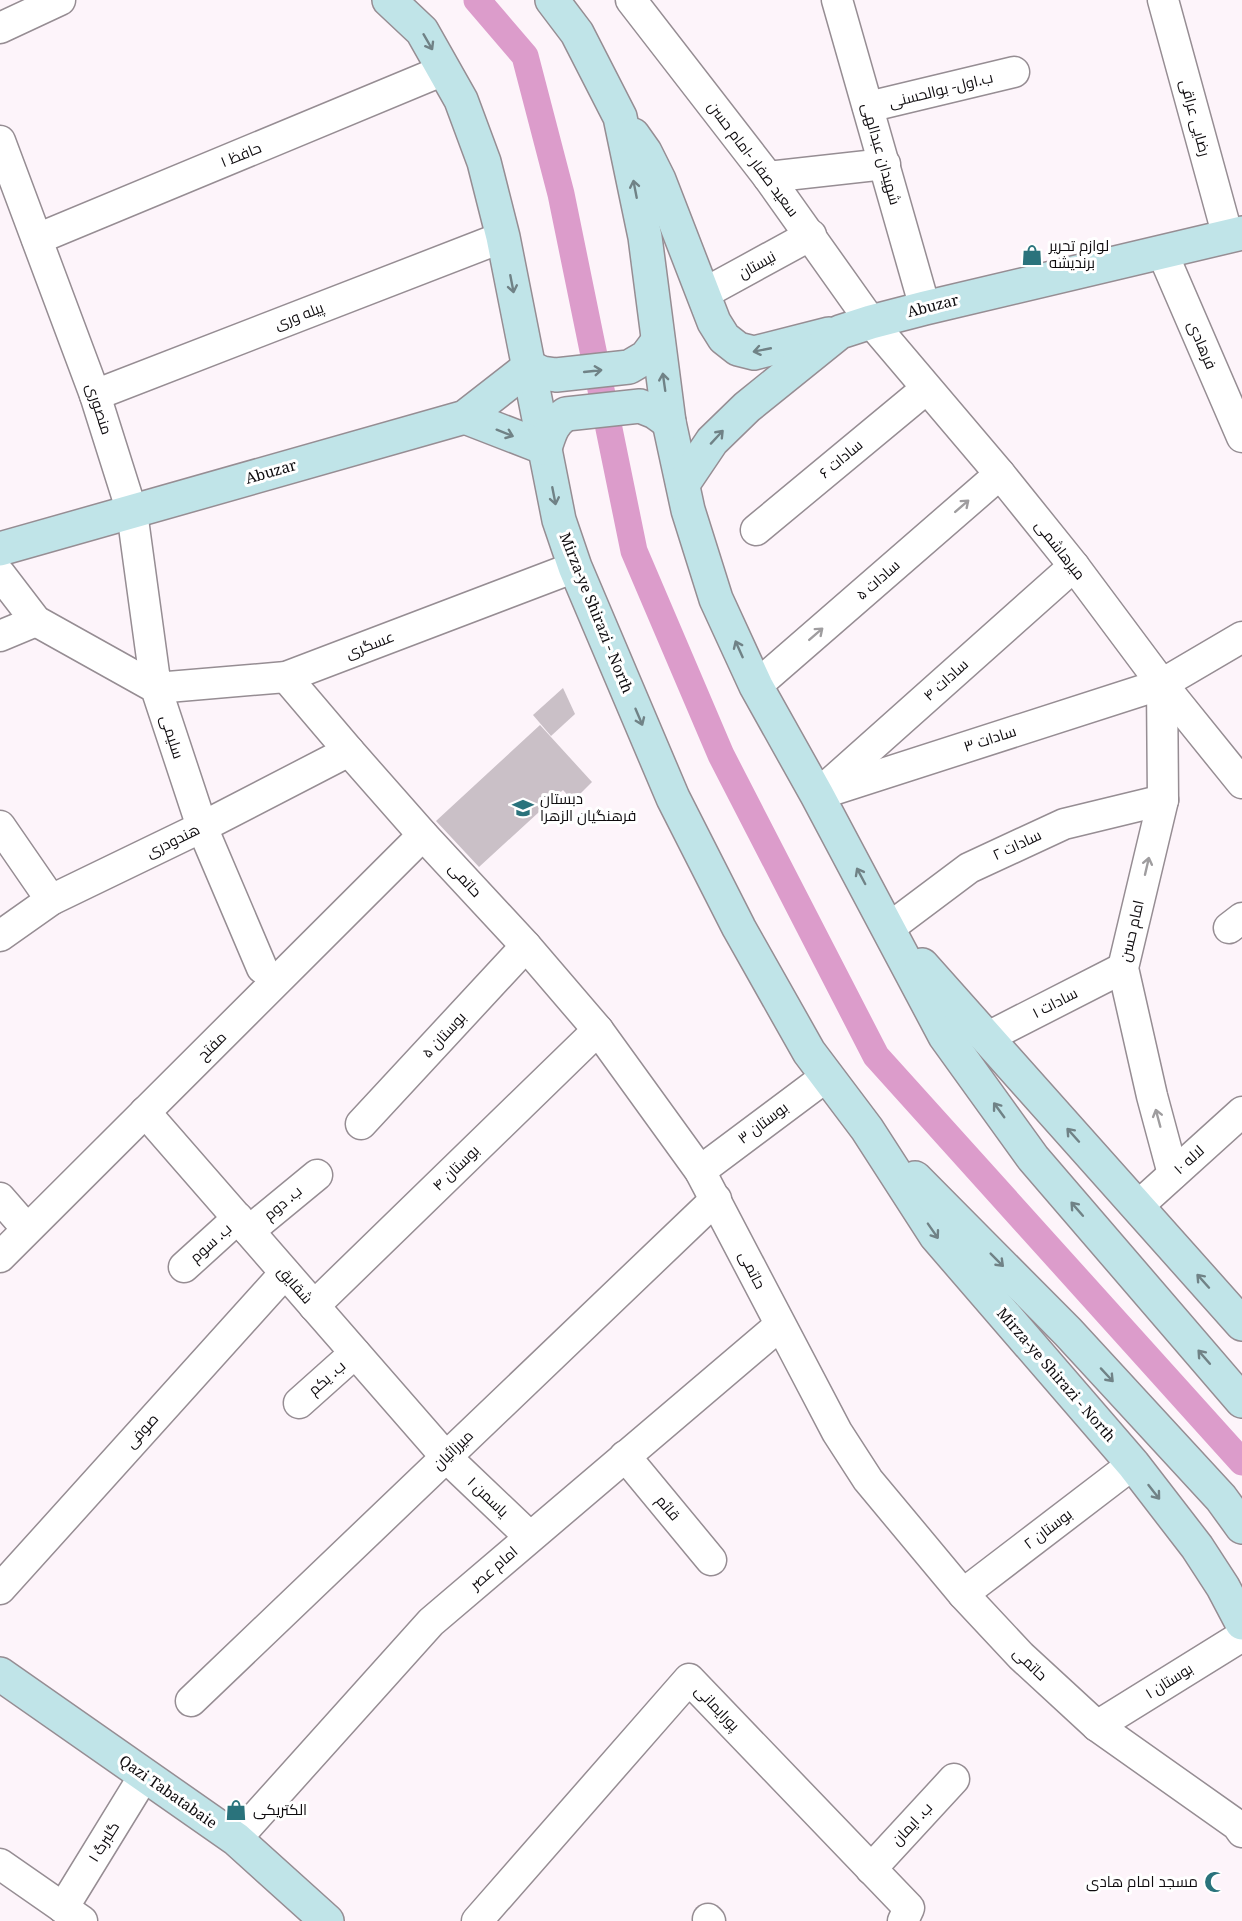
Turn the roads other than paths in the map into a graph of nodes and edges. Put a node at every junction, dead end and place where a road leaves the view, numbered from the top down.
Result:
1 (60, 0) edge
2 (388, 0) edge
3 (552, 0) edge
4 (631, 0) edge
5 (837, 0) edge
6 (1163, 0) edge
7 (0, 28) edge
8 (444, 70) junction
9 (1014, 72) dead end
10 (868, 107) junction
11 (620, 117) junction
12 (0, 141) edge
13 (885, 164) junction
14 (768, 177) junction
15 (811, 235) junction
16 (1235, 235) edge
17 (503, 237) junction
18 (37, 239) junction
19 (1162, 252) junction
20 (703, 294) junction
21 (925, 308) junction
22 (871, 322) junction
23 (840, 332) junction
24 (658, 341) junction
25 (542, 371) junction
26 (926, 389) junction
27 (95, 395) junction
28 (465, 417) junction
29 (669, 422) junction
30 (1242, 437) edge
31 (545, 448) junction
32 (999, 474) junction
33 (682, 484) junction
34 (132, 512) junction
35 (756, 530) dead end
36 (0, 549) edge
37 (1074, 566) junction
38 (575, 567) junction
39 (0, 574) edge
40 (36, 621) junction
41 (0, 636) edge
42 (1242, 637) edge
43 (286, 677) junction
44 (1162, 684) junction
45 (756, 686) junction
46 (156, 688) junction
47 (349, 750) junction
48 (1242, 783) edge
49 (818, 795) junction
50 (1163, 800) junction
51 (0, 826) edge
52 (202, 826) junction
53 (423, 835) junction
54 (51, 900) junction
55 (889, 928) junction
56 (0, 936) edge
57 (526, 946) junction
58 (262, 968) dead end
59 (1124, 968) junction
60 (598, 1030) junction
61 (986, 1038) junction
62 (827, 1076) junction
63 (1242, 1112) edge
64 (145, 1113) junction
65 (361, 1124) dead end
66 (867, 1130) junction
67 (700, 1171) junction
68 (1173, 1174) junction
69 (317, 1175) dead end
70 (0, 1198) edge
71 (716, 1199) junction
72 (1137, 1207) junction
73 (243, 1225) junction
74 (27, 1229) junction
75 (0, 1257) edge
76 (184, 1267) dead end
77 (285, 1273) junction
78 (314, 1306) junction
79 (1242, 1324) edge
80 (780, 1325) junction
81 (355, 1353) junction
82 (1242, 1401) edge
83 (298, 1403) dead end
84 (625, 1456) junction
85 (446, 1457) junction
86 (1133, 1464) junction
87 (1242, 1527) edge
88 (530, 1537) junction
89 (711, 1560) dead end
90 (0, 1589) edge
91 (963, 1594) junction
92 (1242, 1623) edge
93 (1242, 1636) edge
94 (0, 1674) edge
95 (191, 1701) dead end
96 (1097, 1726) junction
97 (144, 1776) junction
98 (954, 1779) dead end
99 (1240, 1827) edge
100 (236, 1839) junction
101 (0, 1864) edge
102 (871, 1869) junction
103 (73, 1915) edge
104 (327, 1921) edge
105 (477, 1921) edge
106 (903, 1921) edge

1 - 7 street
2 -> 8 main road, Mirza-ye Shirazi - North
3 - 11 main road
4 - 14 street, سعید صفار -امام حسن
5 - 10 street, شهیدان عبدالهی
6 - 16 street, رضایی عراقی
8 - 17 main road, Mirza-ye Shirazi - North
8 - 18 street, حافظ ۱
9 - 10 street, ب.اول- بوالحسنی
10 - 13 street, شهیدان عبدالهی
11 - 20 main road
24 -> 11 main road
12 - 18 street, منصوری
13 - 14 street
13 - 21 street, شهیدان عبدالهی
14 - 15 street, سعید صفار -امام حسن
15 - 20 street, نیستان
15 - 22 street, سعید صفار -امام حسن
16 - 19 main road, Abuzar
17 -> 25 main road, Mirza-ye Shirazi - North
17 - 27 street, پیله وری
18 - 27 street, منصوری
19 - 21 main road, Abuzar
19 - 30 street, فرهادی
23 -> 20 main road
21 - 22 main road, Abuzar
22 - 23 main road, Abuzar
22 - 26 street, میرهاشمی
33 -> 23 main road, Abuzar
25 -> 24 main road
29 -> 24 main road
25 - 28 main road, Abuzar
25 - 31 main road, Mirza-ye Shirazi - North
26 - 32 street, میرهاشمی
26 - 35 street, سادات ۶
27 - 34 street, منصوری
28 -> 31 main road
28 - 34 main road, Abuzar
29 - 31 main road
29 - 33 main road
31 -> 38 main road, Mirza-ye Shirazi - North
32 - 37 street, میرهاشمی
45 -> 32 street, سادات ۵
45 -> 33 main road
34 - 36 main road, Abuzar
34 - 46 street, منصوری
37 - 44 street, میرهاشمی
37 - 49 street, سادات ۴
38 - 43 street, عسگری
38 -> 62 main road, Mirza-ye Shirazi - North
39 - 40 street
40 - 41 street
40 - 46 street
42 - 44 street, سادات ۳
43 - 46 street, عسگری
43 - 47 street, حاتمی
44 - 48 street, میرهاشمی
44 - 49 street, سادات ۳
44 - 50 street, امام حسن
45 - 49 main road
46 - 52 street, سلیمی
47 - 52 street, هندودری
47 - 53 street, حاتمی
55 -> 49 main road
50 - 55 street, سادات ۲
59 -> 50 street, امام حسن
51 - 54 street
52 - 54 street, هندودری
52 - 58 street, سلیمی
53 - 57 street, حاتمی
53 - 64 street, مفتح
54 - 56 street, هندودری
55 - 61 main road
82 -> 55 main road
57 - 60 street, حاتمی
57 - 65 street, بوستان ۵
59 - 61 street, سادات ۱
68 -> 59 street, امام حسن
60 - 67 street, حاتمی
60 - 78 street, بوستان ۴
72 -> 61 main road
62 - 66 main road, Mirza-ye Shirazi - North
62 - 67 street, بوستان ۳
63 - 68 street, لاله ۱۰
64 - 73 street, شقایق
64 - 74 street, مفتح
66 -> 86 main road, Mirza-ye Shirazi - North
66 -> 87 main road, Mirza-ye Shirazi - North
67 - 71 street, حاتمی
68 - 72 street, لاله ۱۰
69 - 73 street, ب. دوم
70 - 74 street
71 - 80 street, حاتمی
71 - 85 street, میرزائیان
79 -> 72 main road
73 - 76 street, ب. سوم
73 - 77 street, شقایق
74 - 75 street, مفتح
77 - 78 street, شقایق
77 - 90 street, صوفی
78 - 81 street, شقایق
80 - 84 street, امام عصر
80 - 91 street, حاتمی
81 - 83 street, ب. یکم
81 - 85 street, شقایق
84 - 88 street, امام عصر
84 - 89 street, قائم
85 - 88 street, یاسمن ۱
85 - 95 street, میرزائیان
86 - 91 street, بوستان ۲
86 -> 92 main road, Mirza-ye Shirazi - North
88 - 100 street, امام عصر
91 - 96 street, حاتمی
93 - 96 street, بوستان ۱
94 - 97 main road, Qazi Tabatabaie
96 - 99 street, حاتمی
97 - 100 main road, Qazi Tabatabaie
97 - 103 street, گلبرگ ۱
98 - 102 street, ب. ایمان
100 - 104 main road, Qazi Tabatabaie
101 - 103 street
102 - 105 street, پورایمانی
102 - 106 street, پورایمانی

